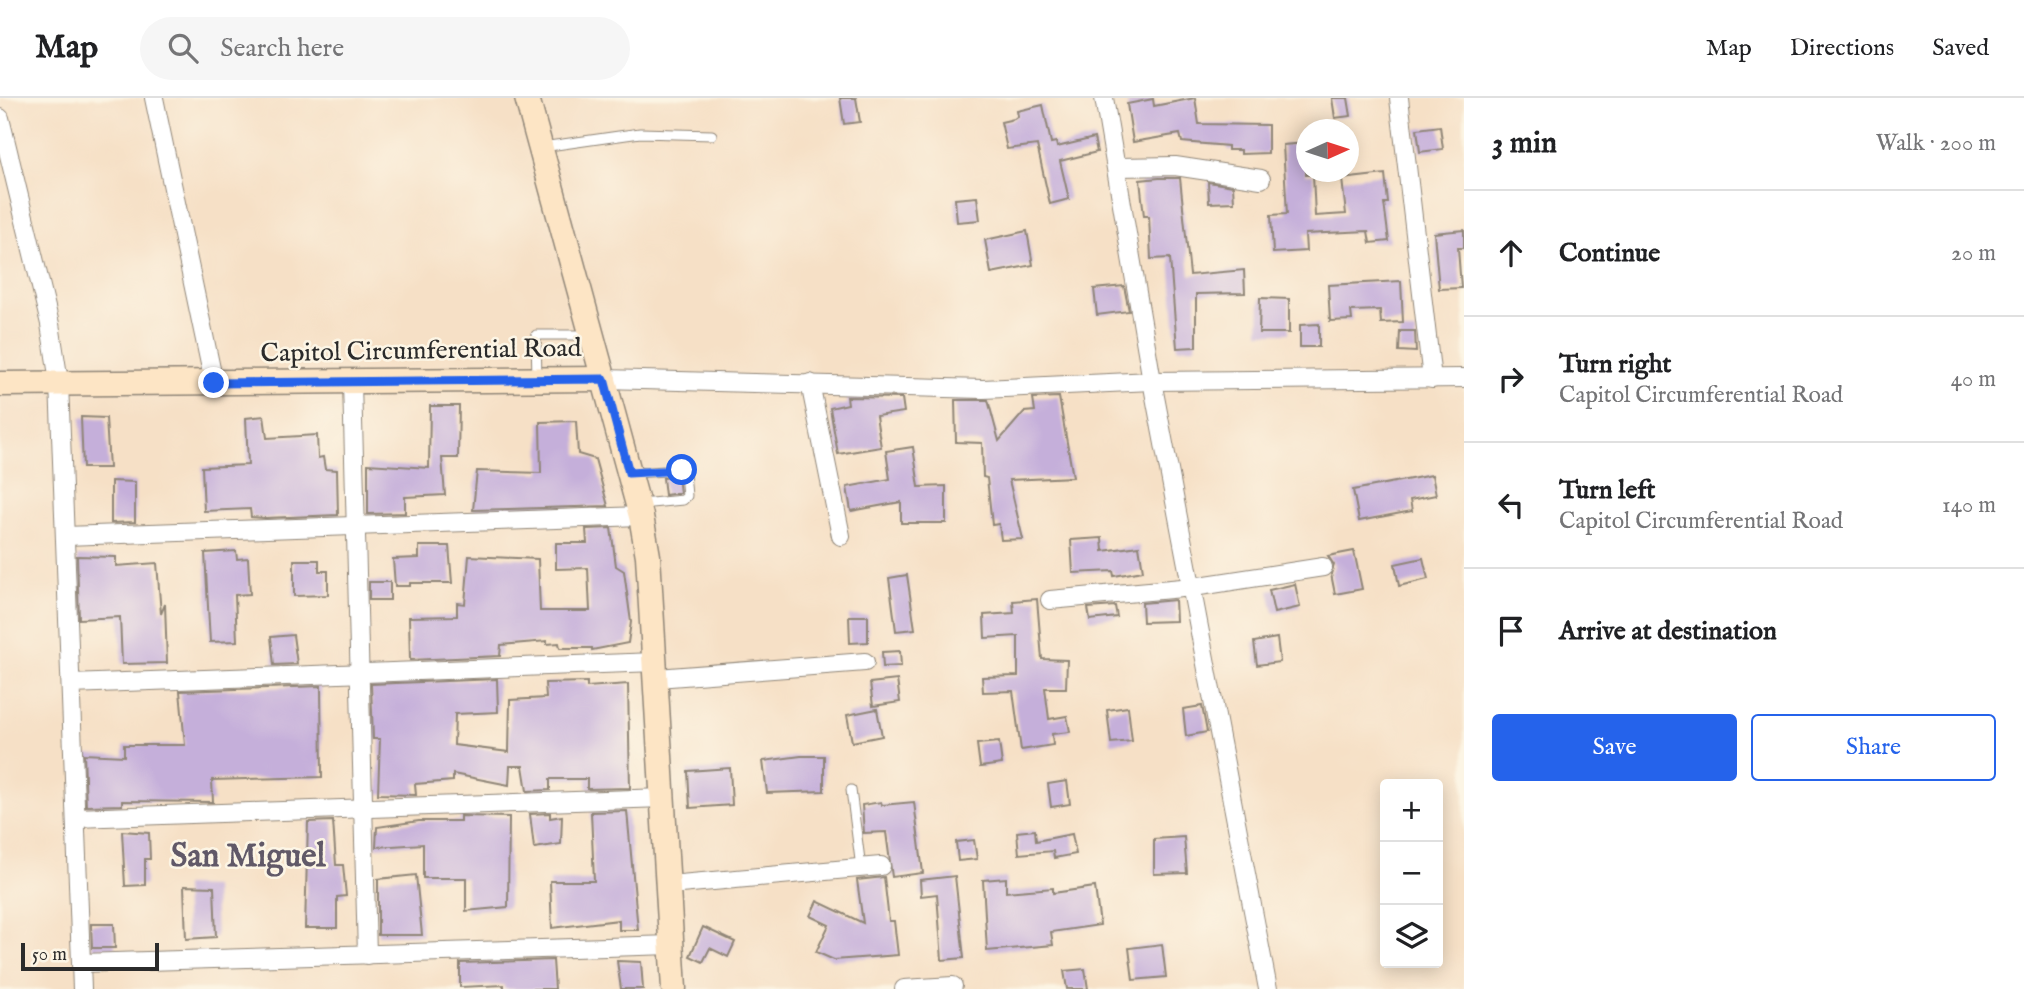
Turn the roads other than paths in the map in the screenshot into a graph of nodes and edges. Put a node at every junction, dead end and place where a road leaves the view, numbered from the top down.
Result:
1 (154, 98) edge
2 (527, 98) edge
3 (1104, 98) edge
4 (1399, 98) edge
5 (0, 118) edge
6 (712, 135) dead end
7 (541, 148) junction
8 (1118, 167) junction
9 (1261, 179) dead end
10 (592, 335) junction
11 (1464, 378) edge
12 (537, 379) junction
13 (604, 379) junction
14 (1432, 379) junction
15 (1152, 381) junction
16 (60, 382) junction
17 (352, 382) junction
18 (214, 383) junction
19 (810, 383) junction
20 (0, 384) edge
21 (629, 473) junction
22 (640, 510) junction
23 (355, 526) junction
24 (65, 536) junction
25 (841, 536) dead end
26 (1323, 567) dead end
27 (1193, 587) junction
28 (1050, 600) dead end
29 (865, 662) dead end
30 (657, 670) junction
31 (360, 672) junction
32 (71, 684) junction
33 (851, 790) dead end
34 (664, 798) junction
35 (363, 810) junction
36 (76, 818) junction
37 (881, 866) dead end
38 (861, 869) junction
39 (668, 885) junction
40 (672, 945) junction
41 (367, 955) junction
42 (81, 963) junction
43 (953, 986) dead end
44 (82, 989) edge
45 (674, 989) edge
46 (904, 989) edge
47 (1268, 989) edge

1 - 18 street
2 - 7 main road
3 - 8 street
4 - 14 street
5 - 16 street
6 - 7 lane
7 - 10 main road
8 - 9 street
8 - 15 street
10 - 12 lane
10 - 13 main road
11 - 14 street
12 - 13 main road, Capitol Circumferential Road
12 - 17 main road, Capitol Circumferential Road
13 - 19 street
13 - 21 main road, Capitol Circumferential Road
14 - 15 street
15 - 19 street
15 - 27 street
16 - 18 main road, Capitol Circumferential Road
16 - 20 main road, Capitol Circumferential Road
16 - 24 street
17 - 18 main road, Capitol Circumferential Road
17 - 23 street
19 - 25 street
21 - 22 main road, Capitol Circumferential Road
21 - 22 lane
22 - 23 street
22 - 30 main road, Capitol Circumferential Road
23 - 24 street
23 - 31 street
24 - 32 street
26 - 27 street
27 - 28 street
27 - 47 street
29 - 30 street
30 - 31 street
30 - 34 main road, Capitol Circumferential Road
31 - 32 street
31 - 35 street
32 - 36 street
33 - 38 lane
34 - 35 street
34 - 39 main road, Capitol Circumferential Road
35 - 36 street
35 - 41 street
36 - 42 street
37 - 38 street
38 - 39 street
39 - 40 main road, Capitol Circumferential Road
40 - 41 street
40 - 45 main road, Capitol Circumferential Road
41 - 42 street
42 - 44 street
43 - 46 street

